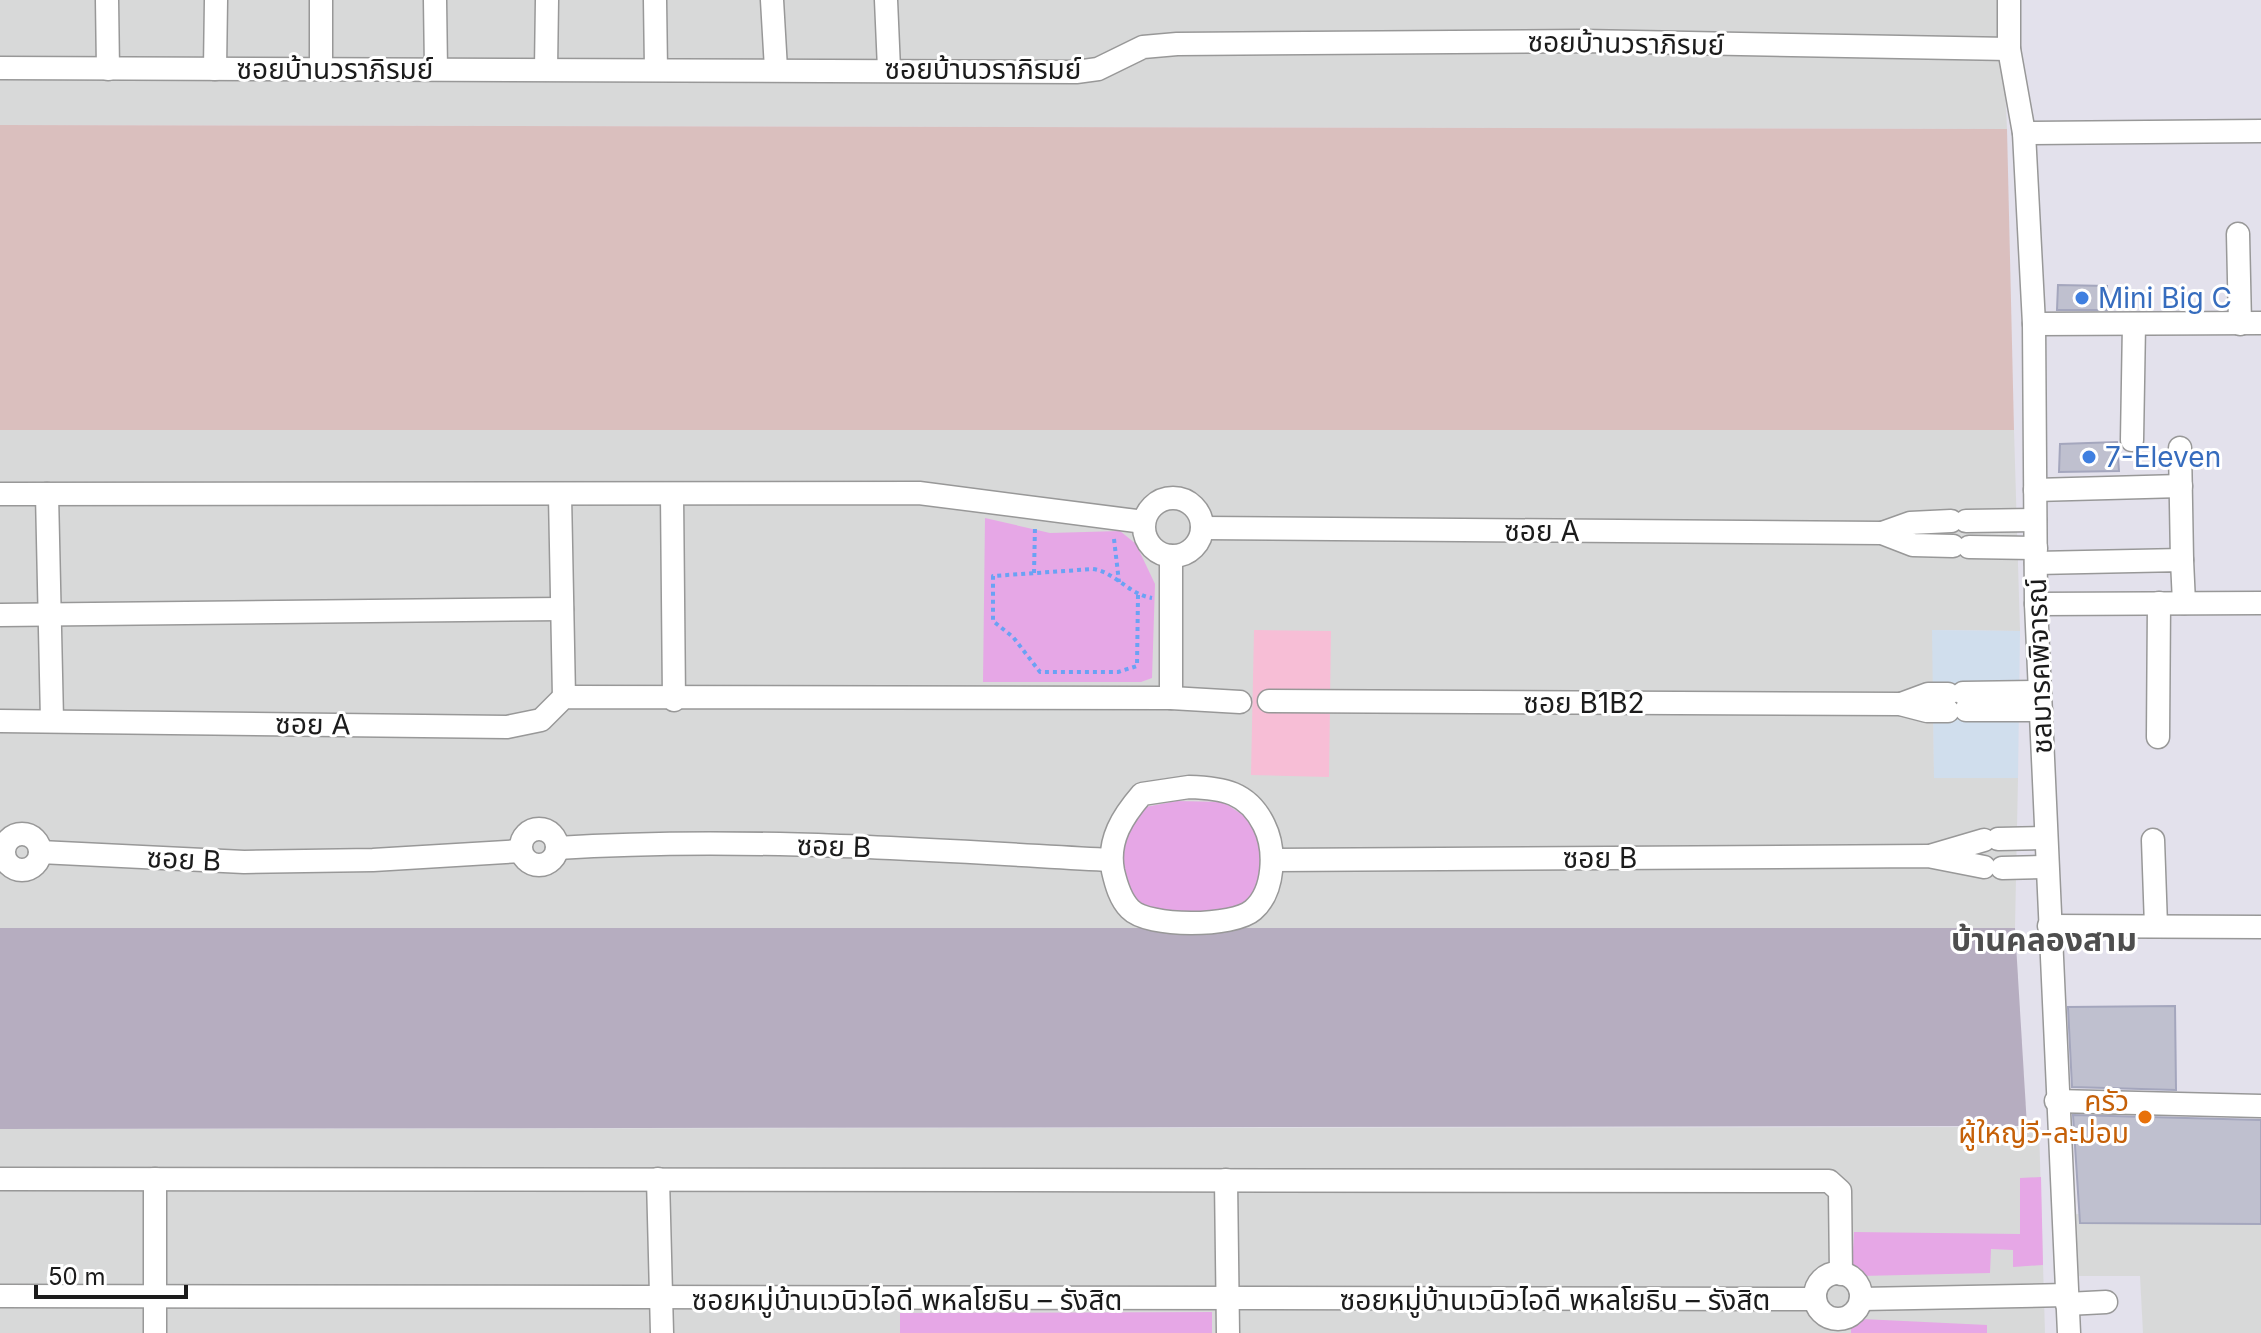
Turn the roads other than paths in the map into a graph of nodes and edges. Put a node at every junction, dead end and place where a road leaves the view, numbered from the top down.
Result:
1 (107, 0) edge
2 (216, 0) edge
3 (321, 0) edge
4 (435, 0) edge
5 (547, 0) edge
6 (655, 0) edge
7 (772, 0) edge
8 (886, 0) edge
9 (2009, 0) edge
10 (2009, 49) junction
11 (0, 68) edge
12 (108, 69) junction
13 (215, 69) junction
14 (321, 69) junction
15 (436, 69) junction
16 (546, 69) junction
17 (656, 69) junction
18 (776, 69) junction
19 (889, 69) junction
20 (2261, 131) edge
21 (2024, 133) junction
22 (2238, 234) dead end
23 (2034, 324) junction
24 (2134, 324) junction
25 (2251, 324) edge
26 (2132, 440) dead end
27 (2180, 448) dead end
28 (2181, 486) junction
29 (2035, 490) junction
30 (0, 494) edge
31 (47, 494) junction
32 (560, 495) junction
33 (672, 495) junction
34 (2035, 520) junction
35 (1144, 522) junction
36 (1202, 528) junction
37 (1882, 533) junction
38 (1171, 556) junction
39 (2036, 556) junction
40 (2182, 560) junction
41 (2159, 603) junction
42 (2184, 603) junction
43 (2261, 603) edge
44 (2036, 604) junction
45 (562, 609) junction
46 (0, 615) edge
47 (50, 616) junction
48 (564, 697) junction
49 (1171, 698) junction
50 (674, 700) junction
51 (1269, 701) dead end
52 (2040, 701) junction
53 (1240, 702) dead end
54 (52, 720) junction
55 (0, 721) edge
56 (2158, 737) dead end
57 (2045, 838) junction
58 (2153, 840) dead end
59 (2, 851) edge
60 (1928, 856) junction
61 (1111, 860) junction
62 (1273, 860) junction
63 (2046, 867) junction
64 (2049, 926) junction
65 (2156, 926) junction
66 (2261, 927) edge
67 (2056, 1101) junction
68 (2261, 1106) edge
69 (0, 1179) edge
70 (155, 1179) junction
71 (658, 1179) junction
72 (1226, 1180) junction
73 (1841, 1274) junction
74 (0, 1296) edge
75 (155, 1297) junction
76 (661, 1299) junction
77 (1814, 1299) junction
78 (1861, 1299) junction
79 (2067, 1300) junction
80 (1228, 1301) junction
81 (2106, 1302) dead end
82 (1841, 1326) edge
83 (155, 1333) edge
84 (662, 1333) edge
85 (1228, 1333) edge
86 (2069, 1333) edge

1 - 12 street
2 - 13 street
3 - 14 street
4 - 15 street
5 - 16 street
6 - 17 street
7 - 18 street
8 - 19 street
9 - 10 street, ชลมารคพิจารณ์
10 - 19 street, ซอยบ้านวราภิรมย์
10 - 21 street, ชลมารคพิจารณ์
11 - 12 street, ซอยบ้านวราภิรมย์
12 - 13 street, ซอยบ้านวราภิรมย์
13 - 14 street, ซอยบ้านวราภิรมย์
14 - 15 street, ซอยบ้านวราภิรมย์
15 - 16 street, ซอยบ้านวราภิรมย์
16 - 17 street, ซอยบ้านวราภิรมย์
17 - 18 street, ซอยบ้านวราภิรมย์
18 - 19 street, ซอยบ้านวราภิรมย์
20 - 21 street
21 - 23 street, ชลมารคพิจารณ์
22 - 25 street
23 - 24 street
23 - 29 street, ชลมารคพิจารณ์
24 - 25 street
24 - 26 street
27 - 28 street
28 - 29 street
28 - 40 street
29 - 34 street, ชลมารคพิจารณ์
30 - 31 street
31 - 32 street
31 - 47 street
32 - 33 street
32 - 45 street
33 - 35 street
33 - 50 street
34 - 37 street, ซอย A
34 - 39 street, ชลมารคพิจารณ์
35 - 36 street
35 - 38 street
36 - 37 street, ซอย A
36 - 38 street
37 - 39 street, ซอย A
38 - 49 street
39 - 40 street, ซอย A
39 - 44 street, ชลมารคพิจารณ์
40 - 42 street
41 - 42 street
41 - 44 street
41 - 56 street
42 - 43 street
44 - 52 street, ชลมารคพิจารณ์
45 - 47 street
45 - 48 street
46 - 47 street
47 - 54 street
48 - 50 street
48 - 54 street, ซอย A
49 - 50 street
49 - 53 street
51 - 52 street, ซอย B1B2
52 - 57 street, ชลมารคพิจารณ์
54 - 55 street, ซอย A
57 - 60 street, ซอย B
57 - 63 street, ชลมารคพิจารณ์
58 - 65 street
59 - 61 street, ซอย B
60 - 62 street, ซอย B
60 - 63 street, ซอย B
61 - 62 street
61 - 62 street
63 - 64 street, ชลมารคพิจารณ์
64 - 65 street
64 - 67 street, ชลมารคพิจารณ์
65 - 66 street
67 - 68 street
67 - 79 street, ชลมารคพิจารณ์
69 - 70 street
70 - 71 street
70 - 75 street
71 - 72 street
71 - 76 street
72 - 73 street
72 - 80 street
73 - 77 street
73 - 78 street
74 - 75 street, ซอยหมู่บ้านเวนิวไอดี พหลโยธิน – รังสิต
75 - 76 street, ซอยหมู่บ้านเวนิวไอดี พหลโยธิน – รังสิต
75 - 83 street
76 - 80 street, ซอยหมู่บ้านเวนิวไอดี พหลโยธิน – รังสิต
76 - 84 street
77 - 80 street, ซอยหมู่บ้านเวนิวไอดี พหลโยธิน – รังสิต
77 - 82 street
78 - 79 street
78 - 82 street
79 - 81 street
79 - 86 street, ชลมารคพิจารณ์
80 - 85 street

